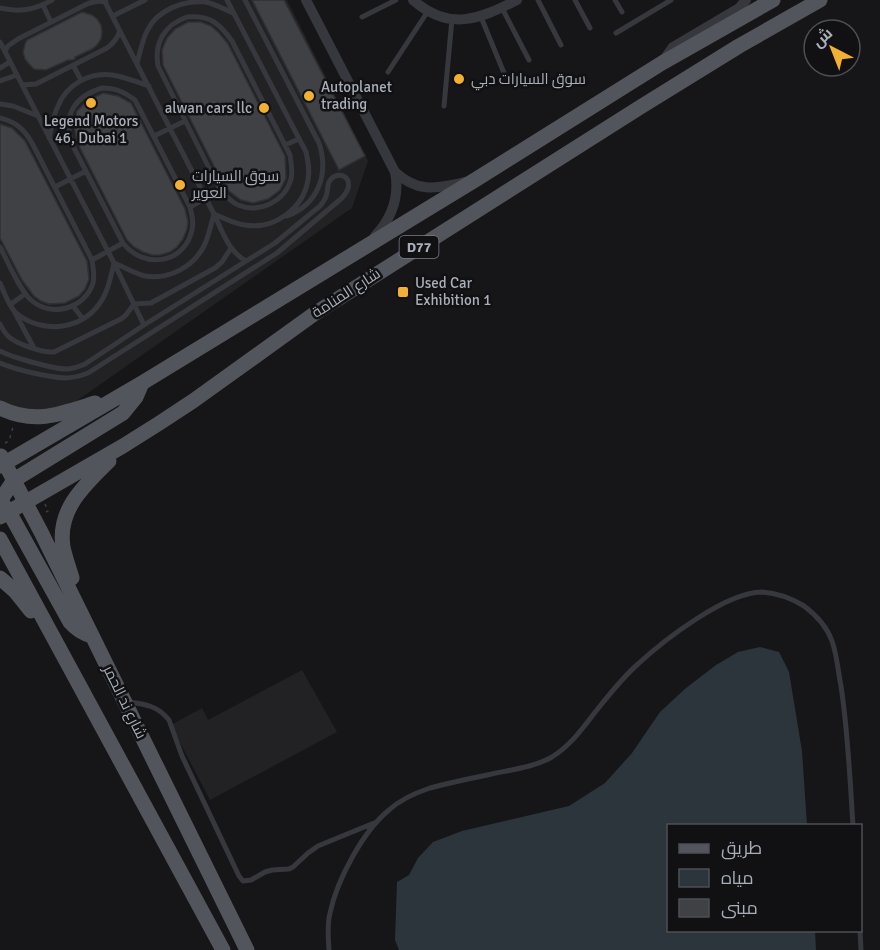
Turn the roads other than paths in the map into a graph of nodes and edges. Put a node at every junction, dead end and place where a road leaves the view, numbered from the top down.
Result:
1 (52, 0) edge
2 (145, 0) edge
3 (167, 0) edge
4 (227, 0) edge
5 (244, 0) edge
6 (306, 0) edge
7 (396, 0) edge
8 (413, 0) edge
9 (517, 0) edge
10 (538, 0) edge
11 (575, 0) edge
12 (615, 0) edge
13 (671, 0) edge
14 (746, 0) edge
15 (773, 0) edge
16 (820, 0) edge
17 (105, 1) edge
18 (43, 5) junction
19 (171, 6) junction
20 (0, 8) edge
21 (502, 8) junction
22 (428, 11) junction
23 (622, 12) dead end
24 (234, 14) junction
25 (113, 16) junction
26 (362, 17) dead end
27 (481, 17) junction
28 (452, 19) junction
29 (51, 22) junction
30 (590, 28) dead end
31 (120, 31) junction
32 (616, 33) dead end
33 (0, 42) edge
34 (561, 45) dead end
35 (5, 51) junction
36 (530, 60) dead end
37 (10, 62) junction
38 (137, 63) junction
39 (662, 63) junction
40 (73, 65) junction
41 (0, 68) edge
42 (388, 72) dead end
43 (504, 73) dead end
44 (17, 75) junction
45 (267, 79) junction
46 (81, 80) junction
47 (0, 81) edge
48 (22, 85) junction
49 (149, 86) junction
50 (254, 86) junction
51 (0, 104) edge
52 (444, 106) dead end
53 (38, 116) junction
54 (0, 118) edge
55 (185, 121) junction
56 (170, 128) junction
57 (154, 136) junction
58 (49, 138) junction
59 (299, 139) junction
60 (285, 146) junction
61 (86, 171) junction
62 (395, 172) junction
63 (70, 179) junction
64 (475, 180) junction
65 (55, 187) junction
66 (220, 190) junction
67 (206, 198) junction
68 (190, 207) junction
69 (214, 214) junction
70 (283, 218) junction
71 (123, 243) junction
72 (0, 247) edge
73 (364, 247) junction
74 (231, 248) junction
75 (108, 251) junction
76 (92, 260) junction
77 (246, 261) junction
78 (114, 263) junction
79 (0, 284) edge
80 (25, 294) junction
81 (11, 304) junction
82 (134, 304) junction
83 (74, 306) junction
84 (14, 311) junction
85 (83, 320) junction
86 (0, 324) edge
87 (144, 325) junction
88 (34, 348) junction
89 (0, 351) edge
90 (0, 363) edge
91 (142, 383) junction
92 (123, 394) junction
93 (0, 408) edge
94 (123, 446) junction
95 (1, 461) edge
96 (3, 496) edge
97 (25, 502) junction
98 (3, 545) edge
99 (0, 578) edge
100 (85, 621) junction
101 (92, 636) junction
102 (54, 638) junction
103 (124, 701) junction
104 (376, 822) junction
105 (854, 824) edge
106 (860, 932) edge
107 (223, 950) edge
108 (248, 950) edge
109 (329, 950) edge
110 (861, 950) edge

1 - 18 lane
2 - 25 lane
3 - 19 lane
4 - 24 lane
5 - 70 lane
6 - 62 street
7 - 26 lane
8 - 22 street
9 - 21 street
10 - 34 lane
11 - 30 lane
12 - 23 lane
13 - 32 lane
14 - 39 street
15 - 39 main road, شارع المنامة / D77
16 - 94 main road, شارع المنامة / D77
17 - 25 lane
17 - 29 lane
18 - 20 lane
18 - 29 lane
19 - 24 lane
19 - 38 lane
21 - 27 street
21 - 36 lane
22 - 28 street
22 - 42 lane
24 - 45 lane
25 - 31 lane
27 - 28 street
27 - 43 lane
28 - 52 lane
29 - 35 lane
31 - 38 lane
31 - 40 lane
33 - 35 lane
35 - 37 lane
37 - 41 lane
37 - 44 lane
38 - 49 lane
39 - 64 main road, شارع المنامة / D77
40 - 46 lane
40 - 48 lane
44 - 47 lane
44 - 48 lane
45 - 50 lane
45 - 59 lane
46 - 49 lane
46 - 58 lane
48 - 53 lane
49 - 56 lane
50 - 55 lane
50 - 60 lane
51 - 53 lane
53 - 58 lane
54 - 65 lane
55 - 56 lane
55 - 66 lane
56 - 57 lane
56 - 67 lane
57 - 61 lane
57 - 68 lane
58 - 63 lane
59 - 60 lane
59 - 70 lane
60 - 66 lane
61 - 63 lane
61 - 71 lane
62 - 64 street
62 - 73 street
63 - 65 lane
63 - 75 lane
64 - 73 main road, شارع المنامة / D77
65 - 76 lane
66 - 67 lane
67 - 68 lane
67 - 69 lane
68 - 71 lane
69 - 70 lane
69 - 74 lane
69 - 78 lane
71 - 75 lane
72 - 80 lane
73 - 91 main road, شارع المنامة / D77
74 - 77 lane
74 - 82 lane
75 - 76 lane
75 - 78 lane
76 - 83 lane
77 - 87 lane
77 - 90 lane
78 - 82 lane
78 - 85 lane
79 - 81 lane
80 - 81 lane
80 - 83 lane
81 - 84 lane
82 - 87 lane
82 - 88 lane
83 - 85 lane
84 - 85 lane
84 - 88 lane
86 - 88 lane
87 - 89 lane
91 - 92 main road, شارع المنامة / D77
91 - 96 main road
92 - 93 main road
92 - 95 main road, شارع المنامة / D77
94 - 97 main road, شارع المنامة / D77
94 - 100 main road
95 - 96 main road
96 - 97 main road
96 - 101 main road
97 - 100 main road, شارع ند الحمر
98 - 102 main road, شارع ند الحمر
99 - 102 main road
100 - 101 main road, شارع ند الحمر
101 - 103 main road, شارع ند الحمر
102 - 107 main road, شارع ند الحمر
103 - 104 lane
103 - 108 main road, شارع ند الحمر
104 - 105 lane
104 - 109 lane
106 - 110 lane

